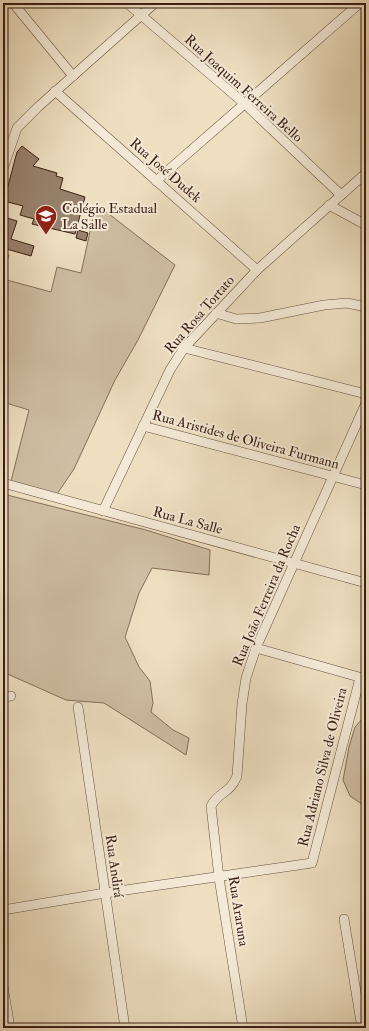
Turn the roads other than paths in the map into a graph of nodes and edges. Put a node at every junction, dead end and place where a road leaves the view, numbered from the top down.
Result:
1 (13, 3) edge
2 (127, 3) edge
3 (155, 3) edge
4 (360, 3) edge
5 (141, 15) junction
6 (73, 76) junction
7 (55, 92) junction
8 (245, 104) junction
9 (3, 169) edge
10 (366, 173) edge
11 (156, 181) junction
12 (341, 195) junction
13 (329, 205) junction
14 (366, 225) edge
15 (257, 270) junction
16 (366, 307) edge
17 (216, 313) junction
18 (184, 348) junction
19 (366, 394) edge
20 (366, 404) edge
21 (143, 426) junction
22 (333, 476) junction
23 (3, 483) edge
24 (366, 485) edge
25 (103, 511) junction
26 (294, 564) junction
27 (366, 583) edge
28 (256, 648) junction
29 (363, 678) edge
30 (78, 707) dead end
31 (215, 798) joint
32 (219, 878) junction
33 (105, 893) junction
34 (3, 910) edge
35 (344, 919) dead end
36 (3, 986) edge
37 (10, 1028) edge
38 (125, 1028) edge
39 (243, 1028) edge
40 (362, 1028) edge

1 - 6 street
2 - 5 street, Rua Joaquim Ferreira Bello
3 - 5 street
4 - 8 street
5 - 6 street
5 - 8 street, Rua Joaquim Ferreira Bello
6 - 7 street
7 - 9 street
7 - 11 street, Rua José Dudek
8 - 11 street
8 - 12 street, Rua Joaquim Ferreira Bello
10 - 12 street, Rua Rosa Tortato
11 - 15 street, Rua José Dudek
12 - 13 street, Rua Rosa Tortato
13 - 14 street
13 - 15 street, Rua Rosa Tortato
15 - 17 street, Rua Rosa Tortato
16 - 17 street
17 - 18 street, Rua Rosa Tortato
18 - 19 street
18 - 21 street, Rua Rosa Tortato
20 - 22 street, Rua João Ferreira da Rocha
21 - 22 street, Rua Aristides de Oliveira Furmann
21 - 25 street, Rua Rosa Tortato
22 - 24 street, Rua Aristides de Oliveira Furmann
22 - 26 street, Rua João Ferreira da Rocha
23 - 25 street, Rua La Salle
25 - 26 street, Rua La Salle
26 - 27 street, Rua La Salle
26 - 28 street, Rua João Ferreira da Rocha
28 - 29 street
28 - 31 street, Rua João Ferreira da Rocha
29 - 32 street, Rua Adriano Silva de Oliveira
30 - 33 street, Rua Andirá
31 - 32 street, Rua Araruna
32 - 33 street
32 - 39 street, Rua Araruna
33 - 34 street
33 - 38 street, Rua Andirá
35 - 40 street
36 - 37 street

